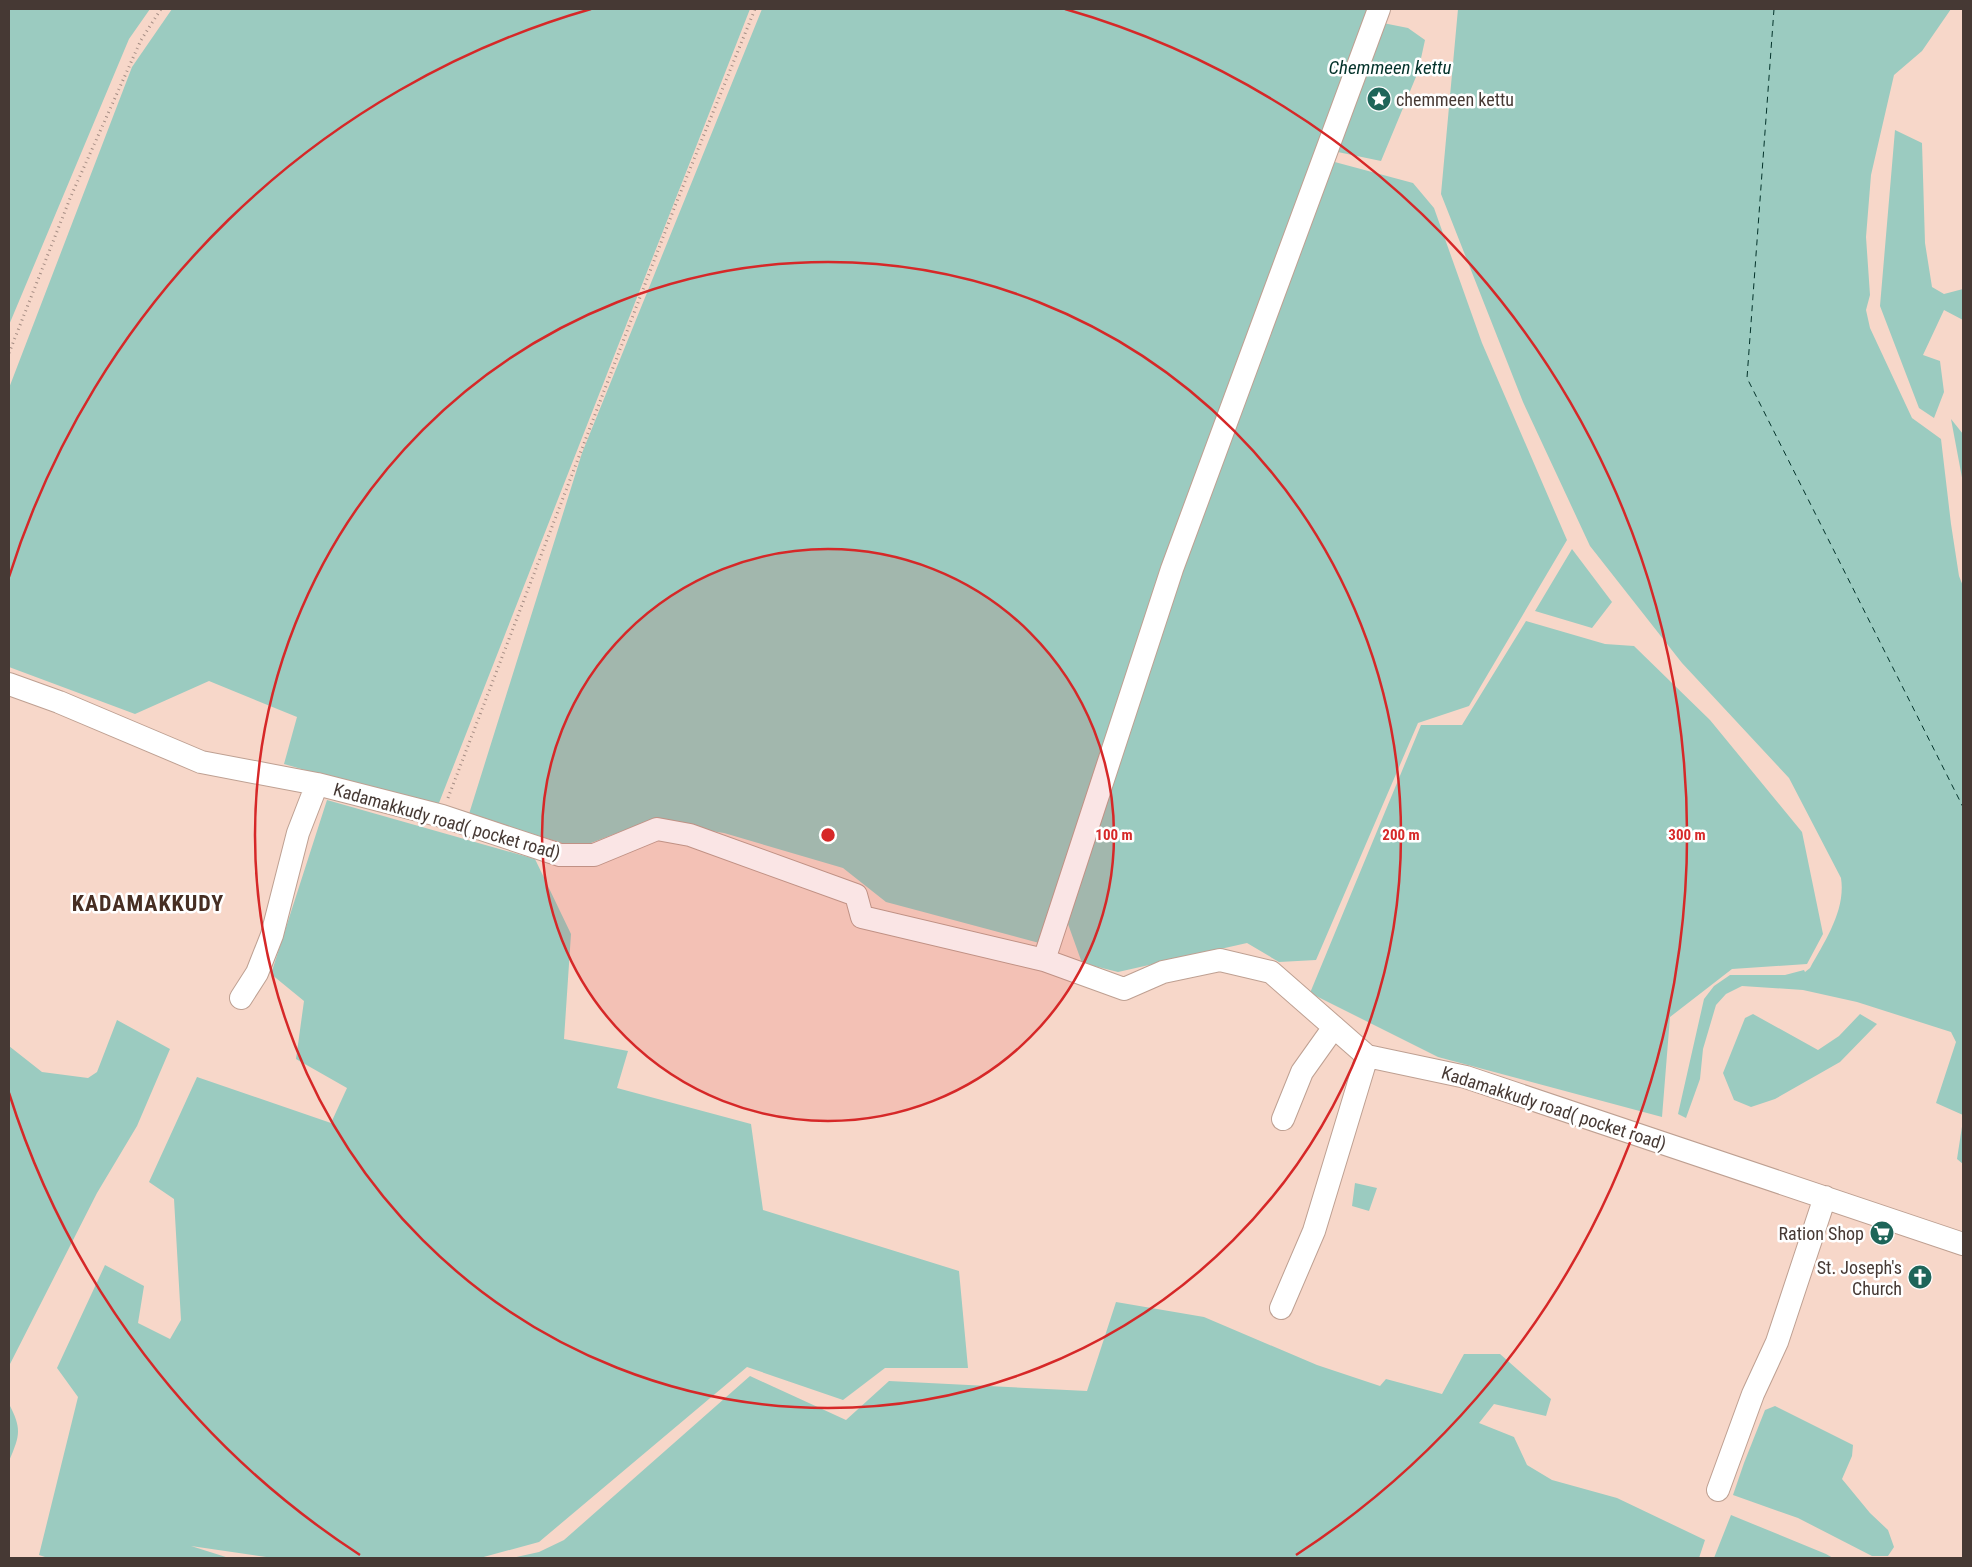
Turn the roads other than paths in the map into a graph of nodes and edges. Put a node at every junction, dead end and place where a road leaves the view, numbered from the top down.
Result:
1 (1379, 9) edge
2 (9, 684) edge
3 (317, 784) junction
4 (1044, 960) junction
5 (241, 998) dead end
6 (1334, 1027) junction
7 (1374, 1057) junction
8 (1283, 1118) dead end
9 (1825, 1197) junction
10 (1321, 1241) dead end
11 (1963, 1244) edge
12 (1281, 1308) dead end
13 (1718, 1490) dead end

1 - 4 street
2 - 3 street, Kadamakkudy road( pocket road)
3 - 4 street, Kadamakkudy road( pocket road)
3 - 5 street
4 - 6 street, Kadamakkudy road( pocket road)
6 - 7 street, Kadamakkudy road( pocket road)
6 - 8 street
7 - 9 street, Kadamakkudy road( pocket road)
7 - 10 street
7 - 12 street
9 - 11 street, Kadamakkudy road( pocket road)
9 - 13 street

